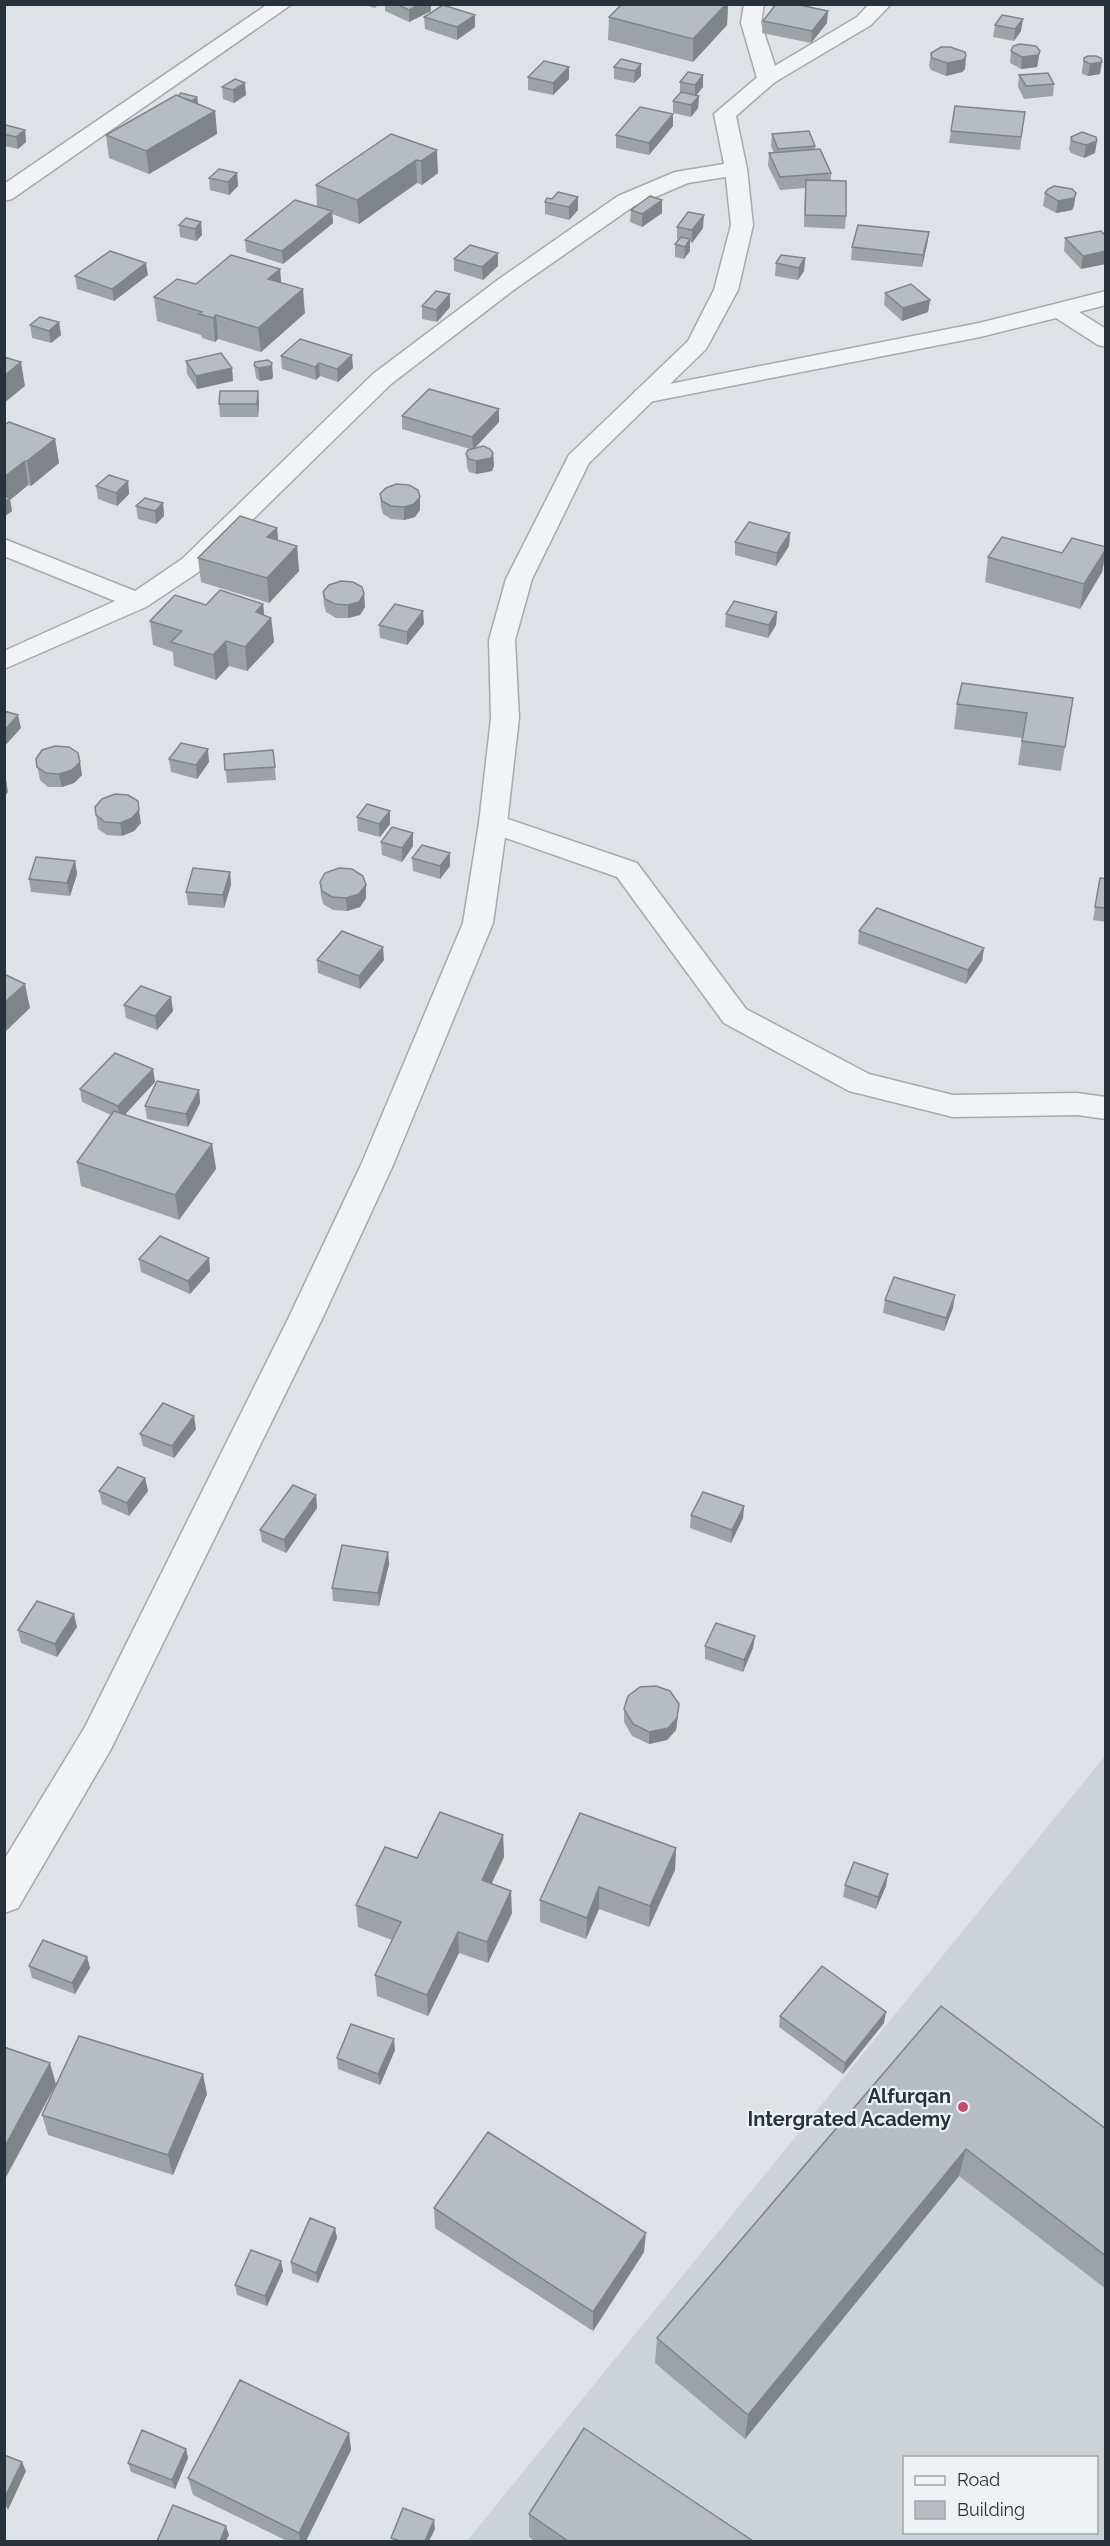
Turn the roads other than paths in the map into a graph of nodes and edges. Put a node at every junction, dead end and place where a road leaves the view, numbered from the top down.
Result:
1 (282, 4) edge
2 (753, 4) edge
3 (881, 4) edge
4 (768, 78) junction
5 (736, 169) junction
6 (4, 194) edge
7 (1106, 298) edge
8 (1059, 309) junction
9 (1106, 340) edge
10 (644, 396) junction
11 (4, 547) edge
12 (137, 601) junction
13 (4, 661) edge
14 (493, 823) junction
15 (1106, 1108) edge
16 (4, 1896) edge

1 - 6 street
2 - 4 street
3 - 4 street
4 - 5 street
5 - 10 street
5 - 12 street
7 - 8 street
8 - 9 street
8 - 10 street
10 - 14 street
11 - 12 street
12 - 13 street
14 - 15 street
14 - 16 street

